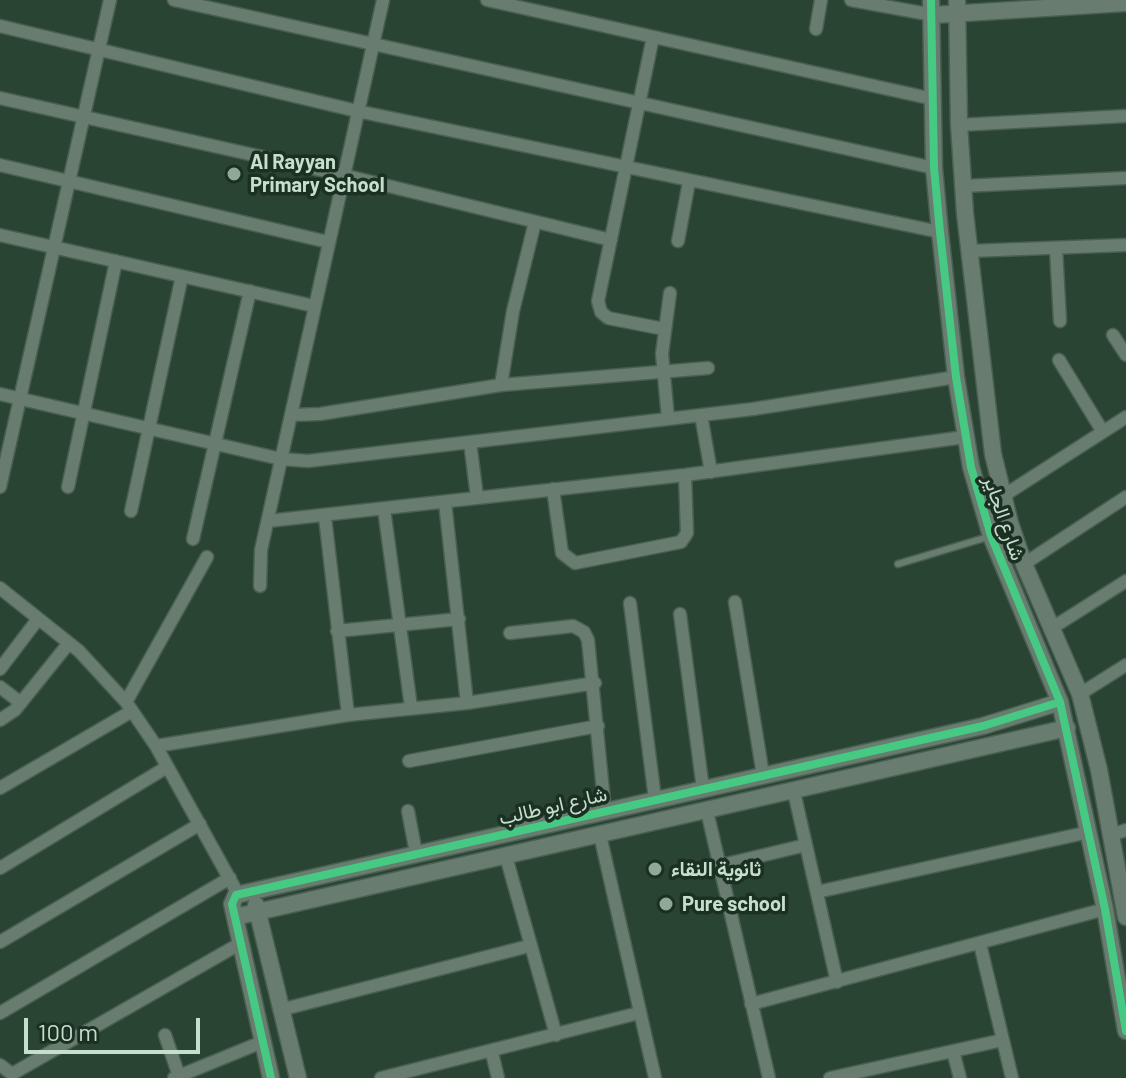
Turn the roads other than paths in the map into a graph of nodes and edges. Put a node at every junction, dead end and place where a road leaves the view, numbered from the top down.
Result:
1 (110, 0) edge
2 (174, 0) edge
3 (383, 0) edge
4 (487, 0) edge
5 (821, 0) edge
6 (851, 0) edge
7 (1126, 3) edge
8 (932, 7) edge
9 (958, 7) edge
10 (0, 26) edge
11 (816, 29) dead end
12 (653, 37) junction
13 (372, 44) junction
14 (98, 52) junction
15 (0, 98) edge
16 (933, 99) junction
17 (640, 105) junction
18 (357, 111) junction
19 (1126, 116) edge
20 (83, 117) junction
21 (959, 125) junction
22 (0, 165) edge
23 (627, 168) junction
24 (934, 168) junction
25 (343, 175) junction
26 (1126, 178) edge
27 (69, 179) junction
28 (689, 182) junction
29 (964, 186) junction
30 (535, 222) junction
31 (940, 232) junction
32 (0, 235) edge
33 (611, 240) junction
34 (678, 241) dead end
35 (328, 242) junction
36 (1126, 245) edge
37 (53, 246) junction
38 (1056, 248) junction
39 (969, 251) junction
40 (116, 261) junction
41 (182, 276) junction
42 (250, 291) junction
43 (670, 293) dead end
44 (314, 306) junction
45 (1060, 321) dead end
46 (664, 329) junction
47 (1113, 335) dead end
48 (1126, 355) edge
49 (1059, 360) dead end
50 (708, 368) dead end
51 (664, 371) junction
52 (983, 376) junction
53 (956, 377) junction
54 (501, 385) junction
55 (0, 394) edge
56 (19, 398) junction
57 (86, 413) junction
58 (291, 415) junction
59 (701, 415) junction
60 (1126, 417) edge
61 (668, 418) junction
62 (150, 428) junction
63 (1103, 432) junction
64 (965, 437) junction
65 (470, 442) junction
66 (216, 444) junction
67 (281, 459) junction
68 (711, 472) junction
69 (685, 475) junction
70 (0, 487) edge
71 (68, 487) dead end
72 (553, 489) junction
73 (1003, 496) junction
74 (477, 497) junction
75 (1126, 497) edge
76 (445, 502) junction
77 (384, 509) junction
78 (131, 511) dead end
79 (325, 517) junction
80 (268, 521) junction
81 (991, 536) junction
82 (193, 539) dead end
83 (207, 557) dead end
84 (898, 564) dead end
85 (1024, 564) junction
86 (1126, 581) edge
87 (260, 586) dead end
88 (0, 588) edge
89 (735, 602) dead end
90 (630, 603) dead end
91 (680, 614) dead end
92 (38, 619) junction
93 (459, 619) junction
94 (400, 624) junction
95 (1052, 628) junction
96 (337, 631) junction
97 (510, 633) dead end
98 (69, 643) junction
99 (1126, 665) edge
100 (0, 669) edge
101 (595, 683) junction
102 (0, 687) edge
103 (1080, 694) junction
104 (1060, 702) junction
105 (21, 703) junction
106 (467, 703) junction
107 (129, 706) junction
108 (411, 707) junction
109 (348, 715) junction
110 (0, 720) edge
111 (598, 726) junction
112 (983, 726) junction
113 (1067, 728) junction
114 (156, 746) junction
115 (990, 747) junction
116 (409, 761) dead end
117 (167, 767) junction
118 (763, 775) junction
119 (0, 788) edge
120 (703, 789) junction
121 (794, 792) junction
122 (655, 799) junction
123 (408, 811) dead end
124 (605, 811) junction
125 (707, 811) junction
126 (200, 824) junction
127 (1089, 832) junction
128 (1119, 833) edge
129 (600, 835) junction
130 (806, 845) junction
131 (416, 853) junction
132 (507, 860) dead end
133 (368, 864) junction
134 (718, 866) junction
135 (0, 868) edge
136 (230, 878) junction
137 (1123, 880) edge
138 (373, 886) junction
139 (246, 892) junction
140 (817, 892) junction
141 (1105, 909) junction
142 (257, 912) junction
143 (235, 917) junction
144 (1126, 917) edge
145 (0, 942) edge
146 (241, 943) junction
147 (980, 944) junction
148 (529, 946) junction
149 (837, 982) junction
150 (751, 1004) junction
151 (280, 1010) junction
152 (0, 1013) edge
153 (639, 1013) junction
154 (1126, 1031) edge
155 (165, 1035) dead end
156 (556, 1035) junction
157 (1003, 1040) junction
158 (262, 1042) junction
159 (953, 1051) junction
160 (492, 1053) junction
161 (0, 1065) edge
162 (860, 1075) edge
163 (401, 1076) edge
164 (177, 1077) edge
165 (271, 1078) edge
166 (298, 1078) edge
167 (381, 1078) edge
168 (498, 1078) edge
169 (655, 1078) edge
170 (769, 1078) edge
171 (830, 1078) edge
172 (960, 1078) edge
173 (1012, 1078) edge

1 - 14 street
2 - 13 street
3 - 13 street
4 - 12 street
5 - 11 street
6 - 8 street
7 - 9 street
8 - 9 street
8 - 16 street, شارع الجاير
9 - 21 street, شارع الجاير
10 - 14 street
12 - 16 street
12 - 17 street
13 - 17 street
13 - 18 street
14 - 18 street
14 - 20 street
15 - 20 street
16 - 24 street, شارع الجاير
17 - 23 street
17 - 24 street
18 - 23 street
18 - 25 street
19 - 21 street
20 - 25 street
20 - 27 street
21 - 29 street, شارع الجاير
22 - 27 street
23 - 28 street
23 - 33 street
24 - 31 street, شارع الجاير
25 - 30 street
25 - 35 street
26 - 29 street
27 - 35 street
27 - 37 street
28 - 31 street
28 - 34 street
29 - 39 street, شارع الجاير
30 - 33 street
30 - 54 street
31 - 53 street, شارع الجاير
32 - 37 street
33 - 46 street
35 - 44 street
36 - 38 street
37 - 40 street
37 - 56 street
38 - 39 street
38 - 45 street
39 - 52 street, شارع الجاير
40 - 41 street
40 - 57 street
41 - 42 street
41 - 62 street
42 - 44 street
42 - 66 street
43 - 46 street
44 - 58 street
46 - 51 street
47 - 48 street
49 - 63 street
50 - 51 street
51 - 54 street
51 - 61 street
52 - 53 street
52 - 73 street, شارع الجاير
53 - 59 street
53 - 64 street, شارع الجاير
54 - 58 street
55 - 56 street
56 - 57 street
56 - 70 street
57 - 62 street
57 - 71 street
58 - 67 street
59 - 61 street
59 - 68 street
60 - 63 street
61 - 65 street
62 - 66 street
62 - 78 street
63 - 73 street
64 - 68 street
64 - 81 street, شارع الجاير
65 - 67 street
65 - 74 street
66 - 67 street
66 - 82 street
67 - 80 street
68 - 69 street
69 - 72 street
69 - 72 street
72 - 74 street
73 - 85 street, شارع الجاير
74 - 76 street
75 - 85 street
76 - 77 street
76 - 93 street
77 - 79 street
77 - 94 street
79 - 80 street
79 - 96 street
80 - 87 street
81 - 84 lane
81 - 104 street, شارع الجاير
83 - 107 street
85 - 95 street, شارع الجاير
86 - 95 street
88 - 92 street
89 - 118 street
90 - 122 street
91 - 120 street
92 - 98 street
92 - 100 street
93 - 94 street
93 - 106 street
94 - 96 street
94 - 108 street
95 - 103 street, شارع الجاير
96 - 109 street
97 - 101 street
98 - 105 street
98 - 107 street
99 - 103 street
101 - 106 street
101 - 111 street
102 - 105 street
103 - 128 street, شارع الجاير
104 - 112 street, شارع ابو طالب
104 - 113 street, شارع الجاير
105 - 110 street
106 - 108 street
107 - 114 street
107 - 119 street
108 - 109 street
109 - 114 street
111 - 116 street
111 - 124 street
112 - 115 street
112 - 118 street, شارع ابو طالب
113 - 115 street, شارع ابو طالب
113 - 127 street, شارع الجاير
114 - 117 street
115 - 121 street, شارع ابو طالب
117 - 126 street
117 - 135 street
118 - 120 street, شارع ابو طالب
120 - 122 street, شارع ابو طالب
121 - 125 street, شارع ابو طالب
121 - 130 street
122 - 124 street, شارع ابو طالب
123 - 131 street
124 - 131 street, شارع ابو طالب
125 - 129 street, شارع ابو طالب
125 - 134 street
126 - 136 street
126 - 145 street
127 - 140 street
127 - 141 street, شارع الجاير
128 - 137 street, شارع الجاير
129 - 138 street, شارع ابو طالب
129 - 153 street
130 - 134 street
130 - 140 street
131 - 133 street, شارع ابو طالب
132 - 148 street
133 - 138 street
133 - 139 street, شارع ابو طالب
134 - 150 street
136 - 139 street
136 - 152 street
137 - 144 street, شارع الجاير
138 - 142 street, شارع ابو طالب
139 - 142 street
139 - 143 street
140 - 149 street
141 - 147 street
141 - 154 street, شارع الجاير
142 - 143 street, شارع ابو طالب
142 - 151 street
143 - 146 street
146 - 158 street
146 - 161 street
147 - 149 street
147 - 157 street
148 - 151 street
148 - 156 street
149 - 150 street
150 - 170 street
151 - 166 street
153 - 156 street
153 - 169 street
155 - 164 street
156 - 160 street
157 - 159 street
157 - 173 street
158 - 164 street
158 - 165 street
159 - 162 street
159 - 172 street
160 - 163 street
160 - 168 street
162 - 171 street
163 - 167 street

